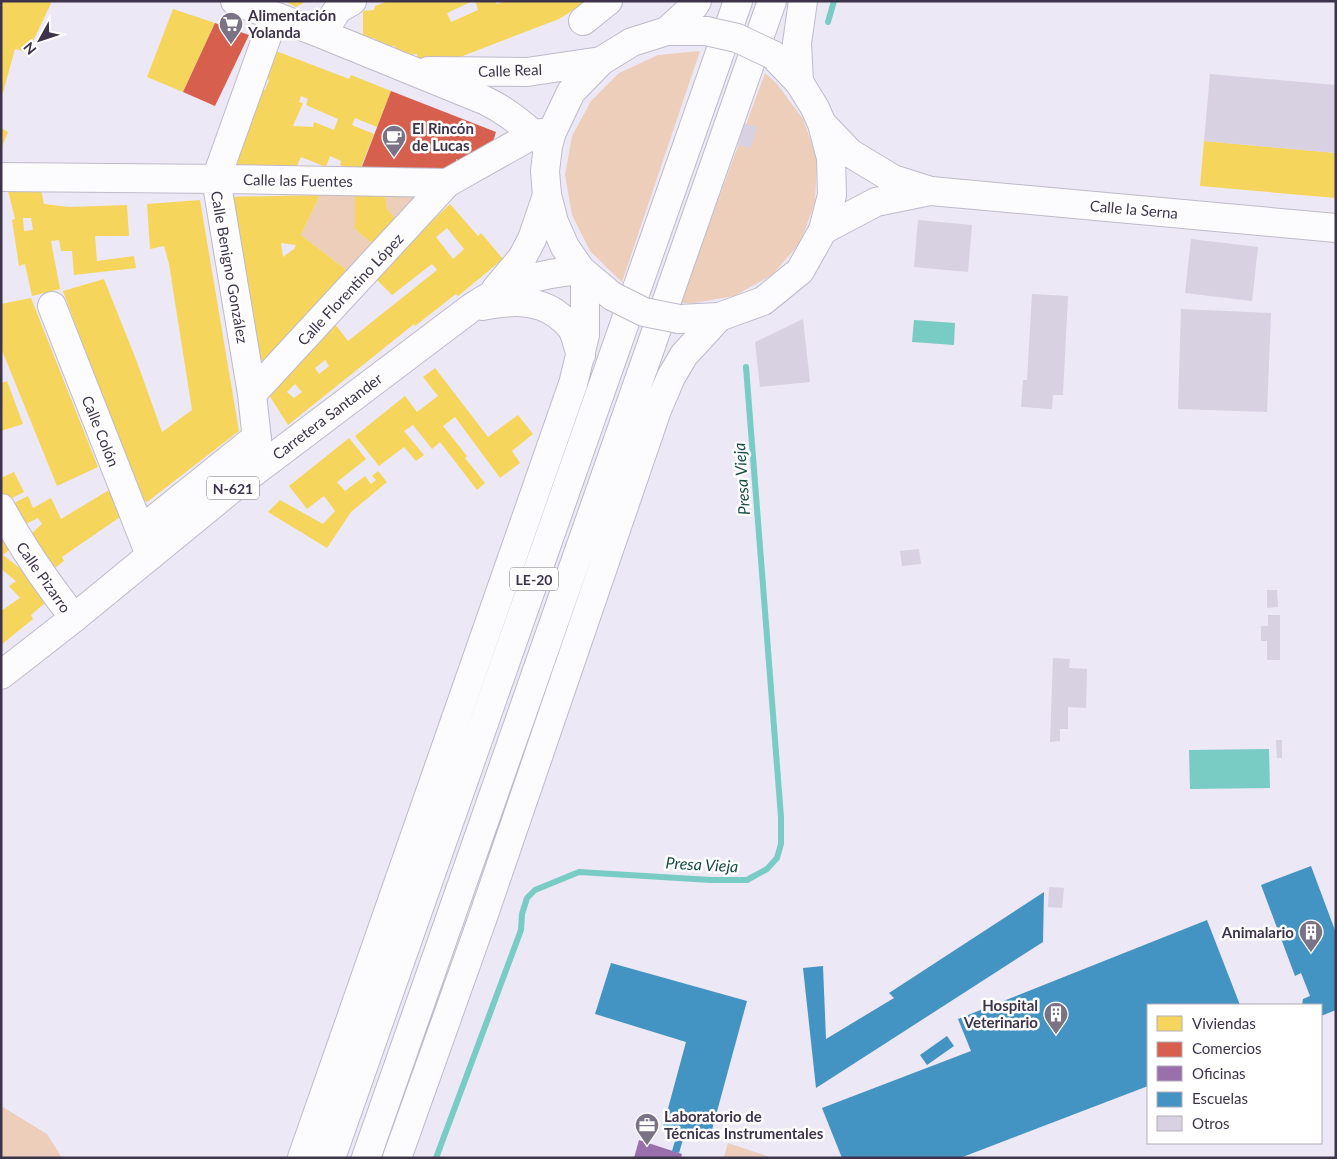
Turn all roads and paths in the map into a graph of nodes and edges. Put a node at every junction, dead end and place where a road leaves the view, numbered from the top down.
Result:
1 (235, 1) edge
2 (352, 1) edge
3 (608, 1) edge
4 (697, 1) edge
5 (738, 1) edge
6 (772, 1) edge
7 (803, 1) edge
8 (274, 17) junction
9 (583, 21) dead end
10 (667, 31) junction
11 (322, 34) junction
12 (601, 61) junction
13 (418, 72) junction
14 (799, 82) junction
15 (822, 124) junction
16 (545, 137) junction
17 (1, 177) edge
18 (216, 179) junction
19 (447, 183) junction
20 (931, 191) junction
21 (547, 195) junction
22 (1336, 228) edge
23 (823, 230) junction
24 (583, 272) junction
25 (482, 301) junction
26 (52, 306) dead end
27 (719, 317) junction
28 (581, 356) junction
29 (252, 394) junction
30 (257, 437) junction
31 (260, 467) junction
32 (1, 508) edge
33 (141, 530) junction
34 (150, 555) junction
35 (74, 618) junction
36 (1, 675) edge
37 (302, 1158) edge
38 (332, 1158) edge
39 (366, 1158) edge
40 (397, 1158) edge

1 - 8 main road, Calle Real
2 - 11 main road
3 - 9 main road
4 - 10 main road
5 - 38 main road, LE-20
6 - 39 main road, LE-20
7 - 14 main road
8 - 11 main road, Calle Real
8 - 18 main road, Calle Benigno González
10 - 12 main road
10 - 14 main road, bridge
11 - 13 main road, Calle Real
12 - 13 main road, Calle Real
12 - 16 main road
13 - 16 main road, Calle Real
14 - 15 main road
15 - 20 main road, Calle la Serna
15 - 23 main road
16 - 19 main road
16 - 21 main road
17 - 18 main road, Calle las Fuentes
18 - 19 main road, Calle las Fuentes
18 - 29 main road, Calle Benigno González
19 - 29 main road, Calle Florentino López
20 - 22 main road, Calle la Serna
20 - 23 main road, Calle la Serna
21 - 24 main road
21 - 25 main road, N-621
23 - 27 main road
24 - 25 main road, N-621
24 - 27 main road, bridge
24 - 28 main road
25 - 28 main road
25 - 31 main road, Carretera Santander / N-621
26 - 33 main road, Calle Colón
27 - 40 main road
28 - 37 main road
29 - 30 main road, Calle Benigno González
30 - 31 main road, Calle Benigno González
30 - 33 main road, Carretera Santander
31 - 34 main road, Carretera Santander / N-621
32 - 35 main road, Calle Pizarro
33 - 34 main road, Calle Colón
34 - 35 main road, Carretera Santander / N-621
35 - 36 main road, Carretera Santander / N-621

